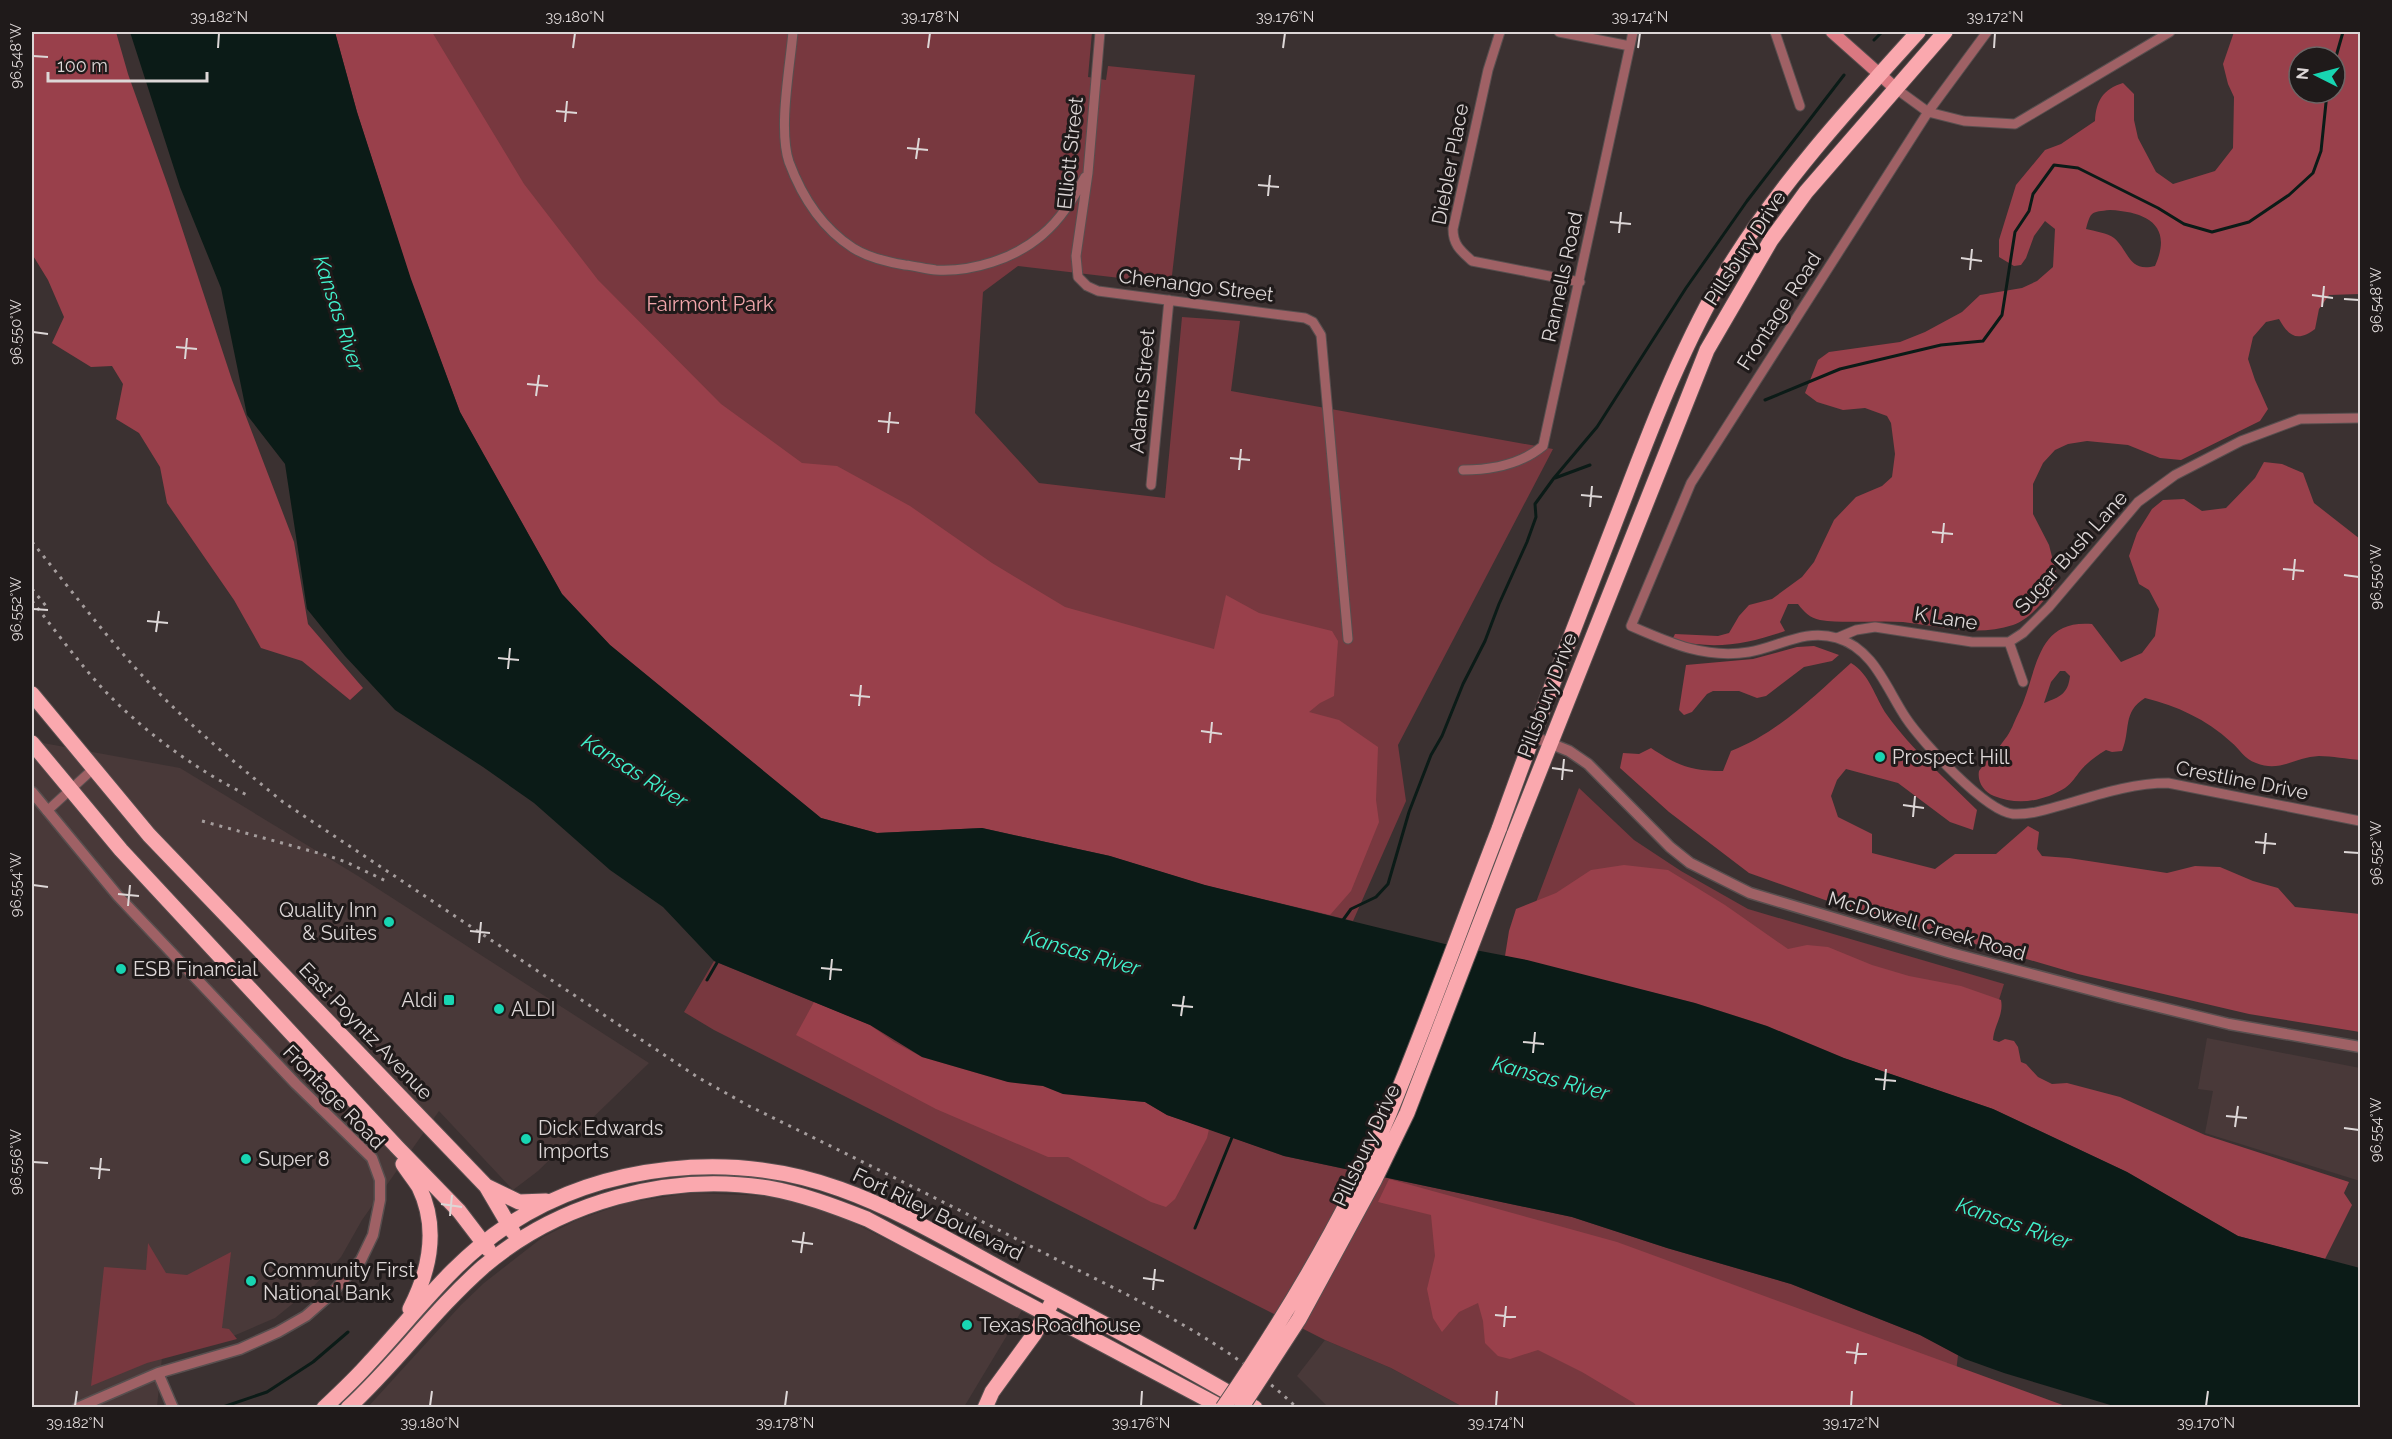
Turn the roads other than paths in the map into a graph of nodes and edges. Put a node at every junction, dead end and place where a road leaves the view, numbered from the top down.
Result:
1 (793, 32) edge
2 (1100, 32) edge
3 (1500, 32) edge
4 (1559, 32) edge
5 (1633, 32) edge
6 (1775, 32) edge
7 (1832, 32) edge
8 (1918, 32) edge
9 (1945, 32) edge
10 (1987, 32) edge
11 (2170, 32) edge
12 (1630, 46) junction
13 (1879, 75) junction
14 (1895, 88) junction
15 (1800, 106) dead end
16 (1928, 112) junction
17 (1088, 173) junction
18 (1078, 277) joint
19 (1580, 282) junction
20 (1168, 300) junction
21 (2361, 418) edge
22 (1463, 470) dead end
23 (1151, 485) dead end
24 (1631, 626) joint
25 (1837, 638) junction
26 (1348, 639) dead end
27 (2009, 642) junction
28 (2023, 682) dead end
29 (32, 694) edge
30 (1532, 735) junction
31 (32, 743) edge
32 (1552, 743) junction
33 (93, 769) junction
34 (70, 790) junction
35 (32, 792) edge
36 (47, 811) junction
37 (2361, 821) edge
38 (2361, 1047) edge
39 (396, 1147) junction
40 (486, 1186) junction
41 (556, 1199) junction
42 (509, 1224) junction
43 (483, 1243) junction
44 (518, 1243) junction
45 (495, 1259) junction
46 (1054, 1297) junction
47 (1046, 1313) junction
48 (395, 1335) junction
49 (158, 1373) junction
50 (77, 1407) edge
51 (172, 1407) edge
52 (324, 1407) edge
53 (348, 1407) edge
54 (985, 1407) edge
55 (1223, 1407) edge
56 (1241, 1407) edge
57 (1255, 1407) edge

1 - 17 street
2 - 17 street, Elliott Street
3 - 19 street, Diebler Place
4 - 12 street
5 - 12 street, Rannells Road
6 - 15 street
7 - 13 main road
8 - 13 highway, Pillsbury Drive
9 - 14 highway, Pillsbury Drive
10 - 16 street, Frontage Road
11 - 16 street
12 - 19 street, Rannells Road
13 - 14 main road
13 - 30 highway, Pillsbury Drive
14 - 16 street
14 - 32 highway, Pillsbury Drive
16 - 24 street, Frontage Road
17 - 18 street, Elliott Street
18 - 20 street, Chenango Street
19 - 22 street, Rannells Road
20 - 23 street, Adams Street
20 - 26 street, Chenango Street
21 - 27 street, Sugar Bush Lane
24 - 25 street, Crestline Drive
25 - 27 street, K Lane
25 - 37 street, Crestline Drive
27 - 28 street
29 - 33 highway, East Poyntz Avenue
30 - 32 street, McDowell Creek Road
30 - 55 highway, Pillsbury Drive, bridge
31 - 34 highway
32 - 38 street, McDowell Creek Road
32 - 56 highway, Pillsbury Drive, bridge
33 - 34 street
33 - 40 highway, East Poyntz Avenue
34 - 36 street
34 - 39 highway
35 - 36 street, Frontage Road
36 - 49 street, Frontage Road
39 - 43 highway
39 - 48 highway
40 - 41 highway
40 - 42 highway, East Poyntz Avenue
41 - 42 highway, Fort Riley Boulevard
41 - 46 highway, Fort Riley Boulevard
42 - 43 highway, Fort Riley Boulevard
42 - 44 highway, East Poyntz Avenue
43 - 45 highway
43 - 48 highway, Fort Riley Boulevard
44 - 45 highway, Fort Riley Boulevard
44 - 47 highway, Fort Riley Boulevard
45 - 53 highway, Fort Riley Boulevard
46 - 47 highway
46 - 57 highway, Fort Riley Boulevard
47 - 54 highway
47 - 55 highway, Fort Riley Boulevard
48 - 52 highway
49 - 50 street, Frontage Road
49 - 51 street

